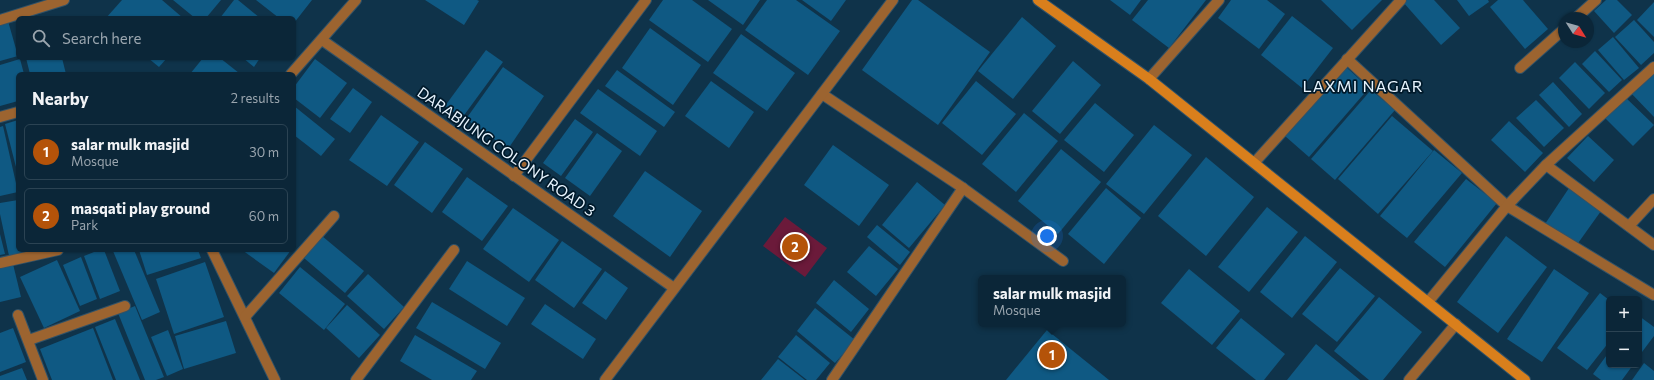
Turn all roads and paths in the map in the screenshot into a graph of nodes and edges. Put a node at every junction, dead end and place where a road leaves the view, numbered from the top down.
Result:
1 (64, 0) edge
2 (356, 0) edge
3 (646, 0) edge
4 (893, 0) edge
5 (1038, 0) edge
6 (1220, 0) edge
7 (1401, 0) edge
8 (1596, 0) edge
9 (1583, 12) edge
10 (0, 20) edge
11 (1558, 33) edge
12 (322, 40) junction
13 (1347, 59) junction
14 (1654, 67) edge
15 (1520, 68) dead end
16 (293, 72) edge
17 (1149, 79) junction
18 (822, 94) junction
19 (16, 113) edge
20 (0, 118) edge
21 (1255, 162) junction
22 (1546, 165) junction
23 (514, 176) junction
24 (963, 188) junction
25 (1654, 199) edge
26 (1507, 206) junction
27 (334, 216) dead end
28 (1629, 226) junction
29 (1654, 245) edge
30 (454, 250) dead end
31 (49, 252) edge
32 (213, 252) edge
33 (1063, 261) dead end
34 (0, 263) edge
35 (674, 288) junction
36 (1654, 295) edge
37 (1428, 302) junction
38 (125, 306) dead end
39 (18, 315) dead end
40 (245, 317) junction
41 (1456, 324) junction
42 (29, 340) junction
43 (43, 380) edge
44 (275, 380) edge
45 (356, 380) edge
46 (605, 380) edge
47 (832, 380) edge
48 (1409, 380) edge
49 (1525, 380) edge

1 - 10 street
2 - 12 street
3 - 23 street
4 - 18 street
5 - 17 street
6 - 17 street
7 - 13 street
8 - 9 street
11 - 15 street
12 - 16 street
12 - 23 street, DARABJUNG COLONY ROAD 3
13 - 21 street
13 - 26 street
14 - 22 street
17 - 21 street
18 - 24 street
18 - 35 street
19 - 20 street
21 - 37 street
22 - 26 street
22 - 28 street
23 - 35 street, DARABJUNG COLONY ROAD 3
24 - 33 street
24 - 47 street
25 - 28 street
26 - 36 street
26 - 37 street
27 - 40 street
28 - 29 street
30 - 45 street
31 - 34 street
32 - 40 street
35 - 46 street
37 - 41 street
38 - 42 street
39 - 42 street
40 - 44 street
41 - 48 street
41 - 49 street
42 - 43 street

